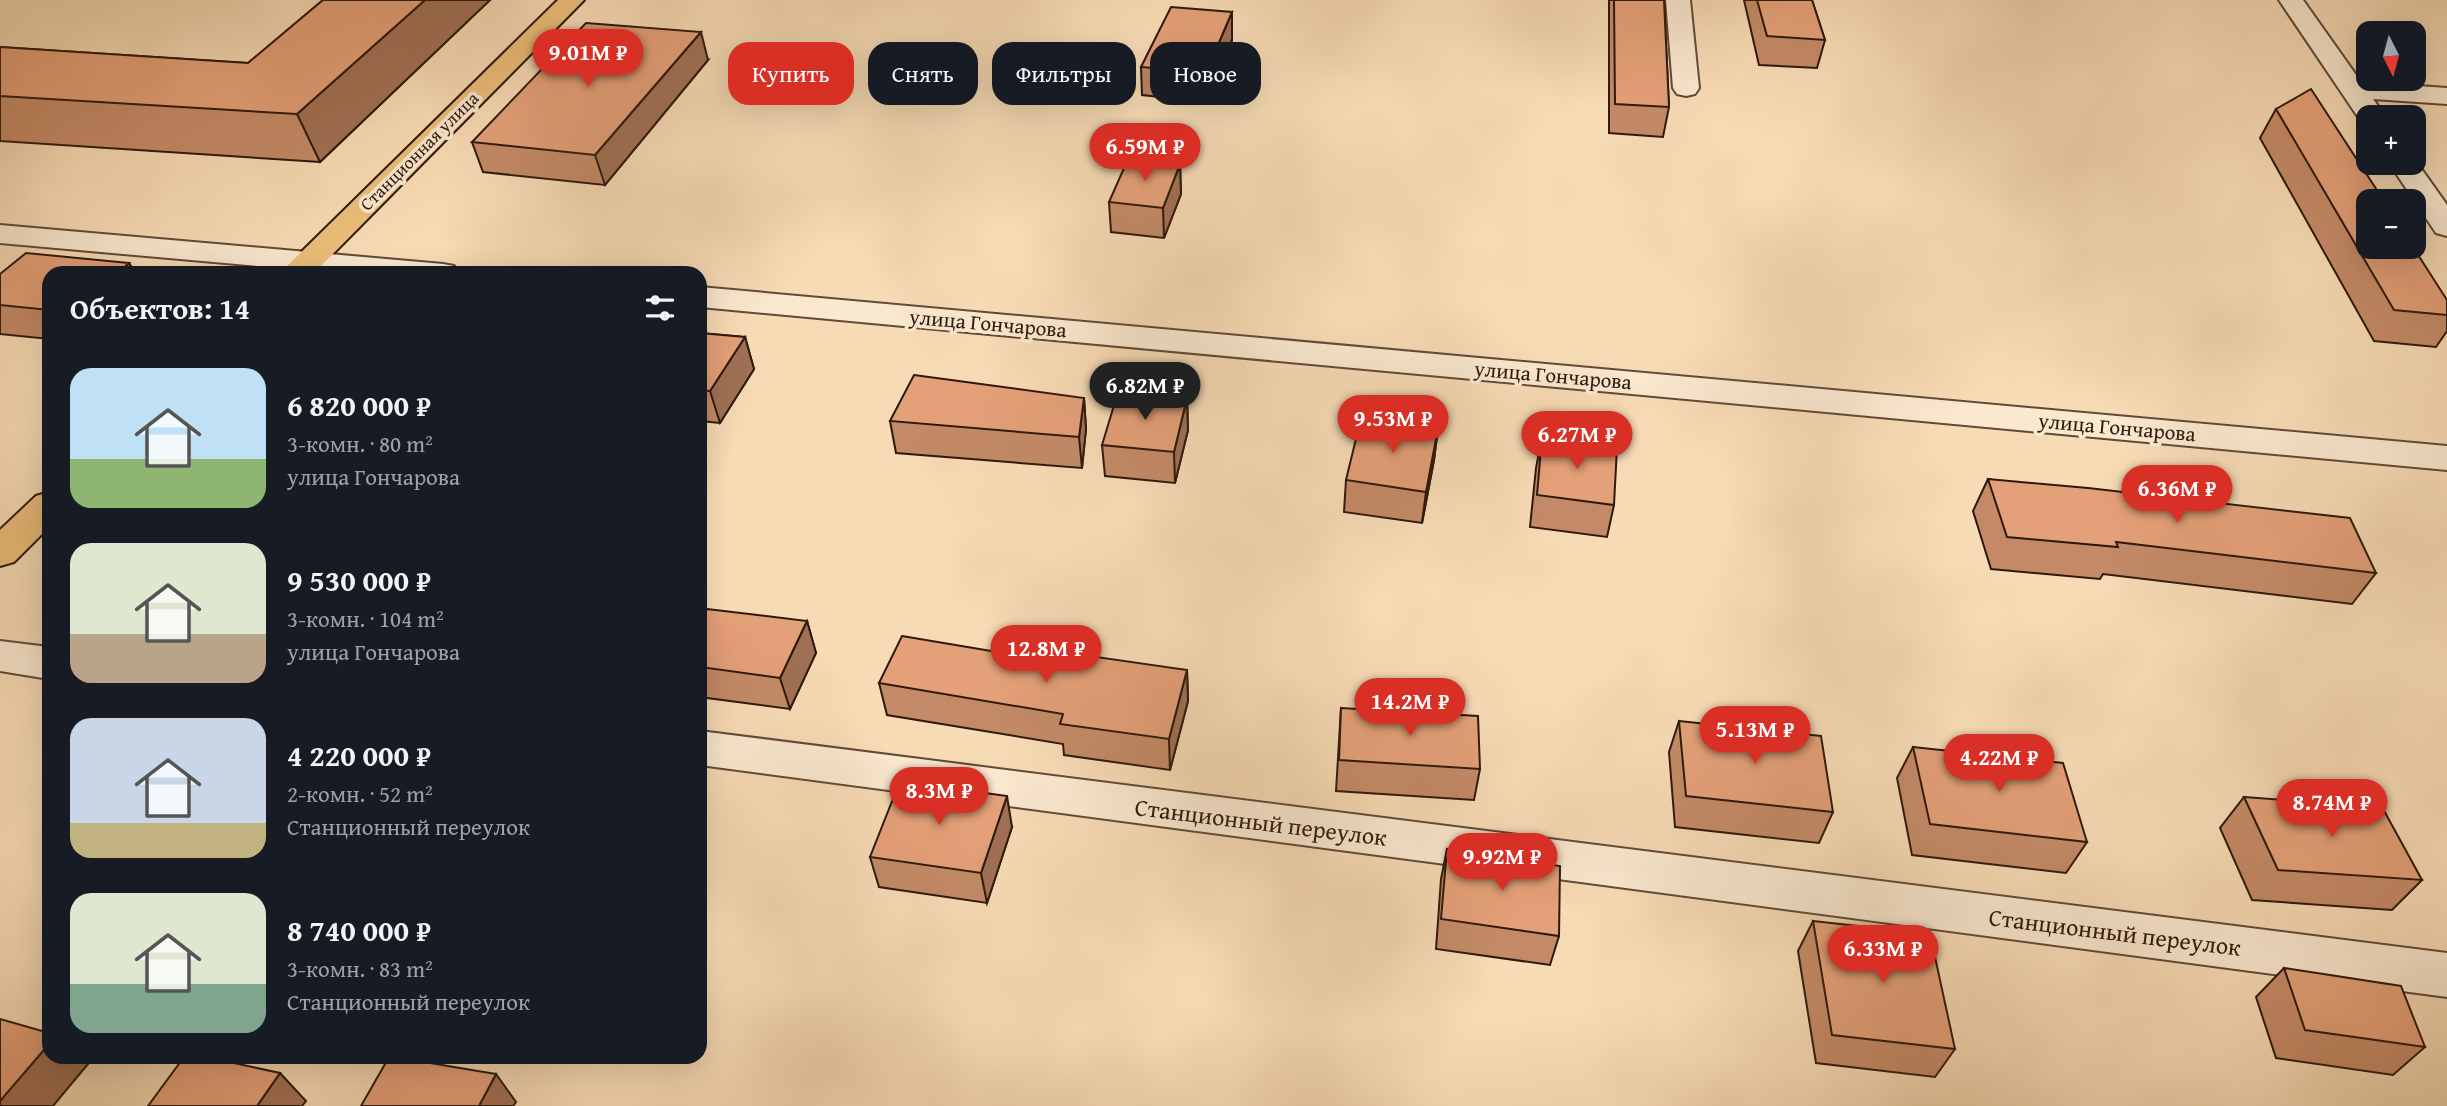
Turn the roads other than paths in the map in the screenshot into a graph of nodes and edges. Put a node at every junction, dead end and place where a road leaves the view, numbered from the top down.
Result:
1 (572, 0) edge
2 (1678, 0) edge
3 (2291, 0) edge
4 (1686, 88) dead end
5 (2352, 89) junction
6 (2447, 96) edge
7 (2363, 105) edge
8 (2411, 175) edge
9 (2447, 227) edge
10 (0, 234) edge
11 (293, 266) edge
12 (303, 266) edge
13 (707, 298) edge
14 (2447, 458) edge
15 (42, 513) edge
16 (0, 552) edge
17 (0, 656) edge
18 (42, 662) edge
19 (707, 749) edge
20 (2447, 975) edge

1 - 12 main road, Станционная улица
2 - 4 street
3 - 5 street
5 - 6 street
5 - 7 street
8 - 9 street
10 - 11 street
13 - 14 street, улица Гончарова
15 - 16 main road
17 - 18 street
19 - 20 street, Станционный переулок

